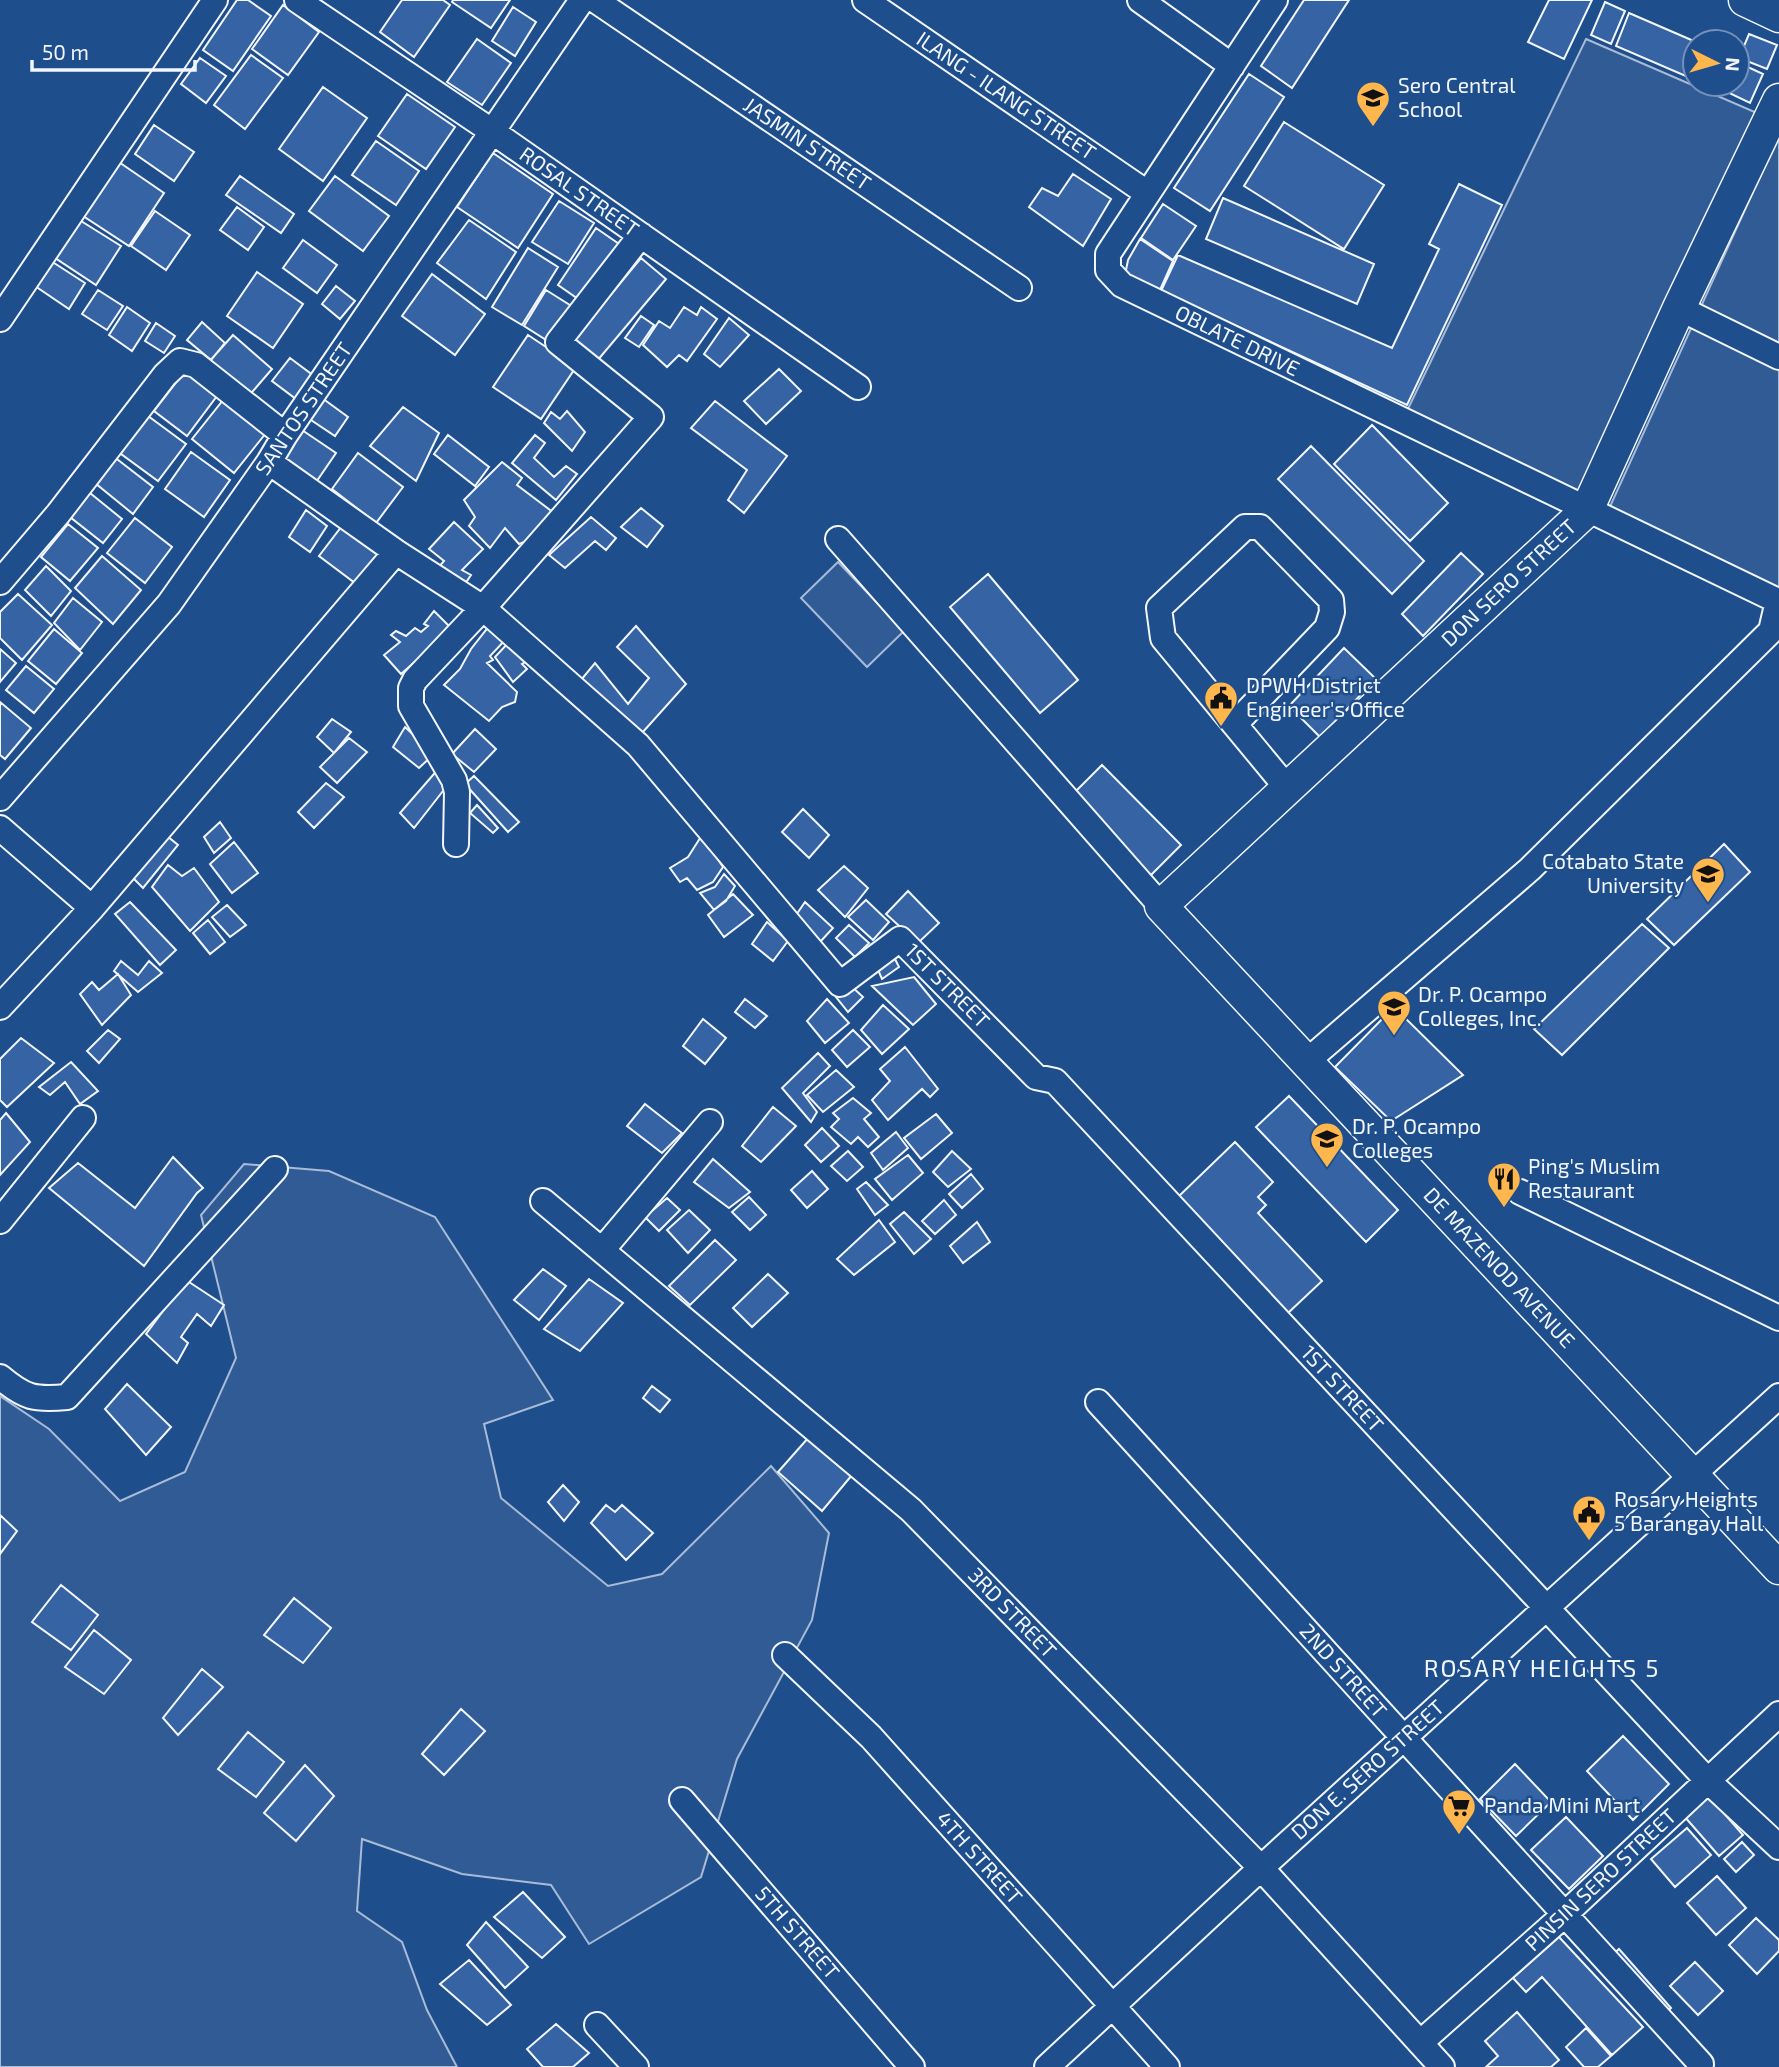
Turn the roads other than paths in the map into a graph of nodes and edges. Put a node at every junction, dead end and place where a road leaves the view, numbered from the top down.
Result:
1 (215, 0) edge
2 (297, 0) edge
3 (582, 0) edge
4 (595, 0) edge
5 (865, 0) edge
6 (1140, 0) edge
7 (1275, 0) edge
8 (1745, 0) edge
9 (1779, 16) edge
10 (1232, 66) junction
11 (1779, 100) edge
12 (493, 132) junction
13 (1147, 193) junction
14 (641, 235) junction
15 (1018, 288) dead end
16 (1679, 308) junction
17 (0, 319) edge
18 (1779, 357) edge
19 (858, 387) dead end
20 (285, 435) junction
21 (269, 462) junction
22 (1587, 510) junction
23 (838, 539) dead end
24 (397, 552) junction
25 (0, 582) edge
26 (482, 608) junction
27 (1234, 724) junction
28 (1287, 789) junction
29 (0, 798) edge
30 (0, 828) edge
31 (456, 844) dead end
32 (1161, 906) junction
33 (92, 908) junction
34 (0, 1007) edge
35 (1306, 1062) junction
36 (83, 1118) dead end
37 (710, 1122) dead end
38 (275, 1169) dead end
39 (1520, 1192) dead end
40 (542, 1201) dead end
41 (0, 1221) edge
42 (603, 1249) junction
43 (1779, 1318) edge
44 (0, 1377) edge
45 (1779, 1395) edge
46 (1098, 1402) dead end
47 (1692, 1475) junction
48 (1779, 1568) edge
49 (1546, 1608) junction
50 (785, 1655) dead end
51 (1779, 1714) edge
52 (1404, 1738) junction
53 (1708, 1781) junction
54 (682, 1800) dead end
55 (1779, 1847) edge
56 (1261, 1868) junction
57 (1563, 1916) junction
58 (1112, 2007) junction
59 (597, 2025) dead end
60 (1420, 2043) junction
61 (1701, 2064) dead end
62 (636, 2067) edge
63 (912, 2067) edge
64 (1047, 2067) edge
65 (1167, 2067) edge
66 (1442, 2067) edge

1 - 17 street
2 - 12 street, ROSAL STREET
3 - 12 street, SANTOS STREET
4 - 15 street, JASMIN STREET
5 - 13 street, ILANG - ILANG STREET
6 - 10 street
7 - 10 street, OBLATE DRIVE
8 - 9 main road
10 - 13 street, OBLATE DRIVE
11 - 16 main road, DON SERO STREET
12 - 14 street, ROSAL STREET
12 - 20 street, SANTOS STREET
13 - 22 street, OBLATE DRIVE
14 - 19 street, ROSAL STREET
14 - 26 street
16 - 18 street
16 - 22 main road, DON SERO STREET
20 - 21 street, SANTOS STREET
20 - 25 street
21 - 24 street
21 - 29 street, SANTOS STREET
22 - 28 main road, DON SERO STREET
22 - 35 street, OBLATE DRIVE
23 - 32 street
24 - 26 street
24 - 33 street
26 - 31 street
26 - 49 street, 1ST STREET
27 - 27 street
27 - 28 street
28 - 32 main road, DON SERO STREET
30 - 33 street
32 - 35 main road, DE MAZENOD AVENUE
33 - 34 street
35 - 47 main road, DE MAZENOD AVENUE
36 - 41 street
37 - 42 street
38 - 44 street
39 - 43 street
40 - 42 street, 3RD STREET
42 - 56 street, 3RD STREET
45 - 47 street, DON E. SERO STREET
46 - 52 street, 2ND STREET
47 - 48 main road, DE MAZENOD AVENUE
47 - 49 street, DON E. SERO STREET
49 - 52 street, DON E. SERO STREET
49 - 53 street, 1ST STREET
50 - 58 street, 4TH STREET
51 - 53 street, PINSIN SERO STREET
52 - 56 street, DON E. SERO STREET
52 - 57 street, 2ND STREET
53 - 55 street, 1ST STREET
53 - 57 street, PINSIN SERO STREET
54 - 63 street, 5TH STREET
56 - 58 street, DON E. SERO STREET
56 - 60 street, 3RD STREET
57 - 60 street, PINSIN SERO STREET
57 - 61 street, 2ND STREET
58 - 64 street, DON E. SERO STREET
58 - 65 street, 4TH STREET
59 - 62 street
60 - 66 street, 3RD STREET

